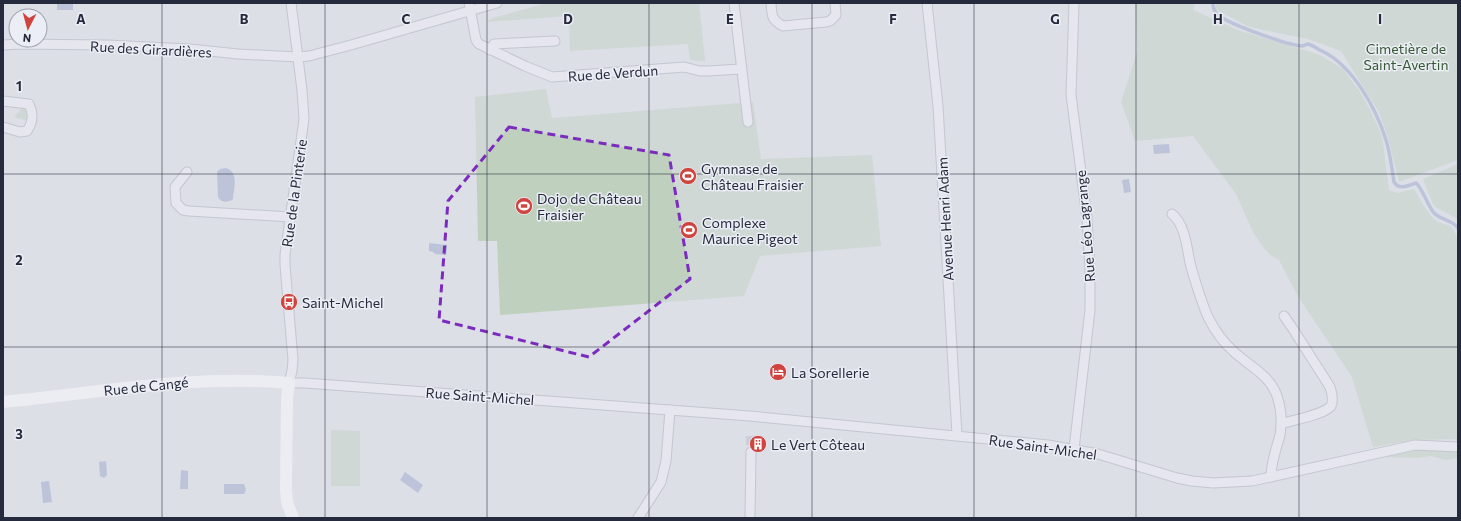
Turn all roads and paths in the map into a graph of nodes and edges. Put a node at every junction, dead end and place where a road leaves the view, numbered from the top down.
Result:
1 (291, 3) edge
2 (497, 3) edge
3 (734, 3) edge
4 (771, 3) edge
5 (835, 3) edge
6 (927, 3) edge
7 (1074, 3) edge
8 (470, 7) edge
9 (555, 41) dead end
10 (3, 46) edge
11 (490, 50) junction
12 (298, 58) junction
13 (741, 69) junction
14 (3, 101) edge
15 (748, 122) dead end
16 (3, 127) edge
17 (187, 172) dead end
18 (1172, 214) dead end
19 (290, 217) junction
20 (1284, 316) dead end
21 (289, 383) junction
22 (3, 402) edge
23 (670, 410) junction
24 (1281, 424) junction
25 (957, 435) junction
26 (1458, 447) edge
27 (1074, 449) junction
28 (751, 452) tunnel mouth
29 (1271, 477) junction
30 (293, 518) edge
31 (638, 518) edge
32 (750, 518) edge

1 - 12 street, Rue de la Pinterie
2 - 8 street
3 - 13 street
4 - 5 street
6 - 25 street, Avenue Henri Adam
7 - 27 street, Rue Léo Lagrange
8 - 11 street, Rue de Verdun
8 - 12 street
9 - 11 street
10 - 12 street, Rue des Girardières
11 - 13 street, Rue de Verdun
12 - 19 street, Rue de la Pinterie
13 - 15 street
14 - 16 street
17 - 19 street
18 - 24 street
19 - 21 street, Rue de la Pinterie
20 - 24 street
21 - 22 street, Rue de Cangé
21 - 23 street, Rue Saint-Michel
21 - 30 street
23 - 25 street, Rue Saint-Michel
23 - 31 street
24 - 29 street
25 - 27 street, Rue Saint-Michel
26 - 29 street, Rue Saint-Michel
27 - 29 street, Rue Saint-Michel
28 - 32 street

